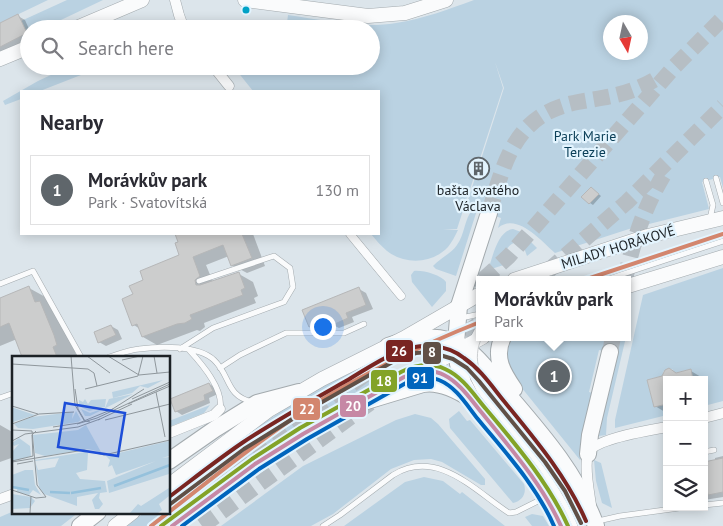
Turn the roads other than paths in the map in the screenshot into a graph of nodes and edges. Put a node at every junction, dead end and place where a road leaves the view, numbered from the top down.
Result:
1 (142, 0) edge
2 (176, 0) edge
3 (245, 0) edge
4 (446, 0) edge
5 (95, 20) edge
6 (181, 20) edge
7 (20, 51) edge
8 (0, 59) edge
9 (221, 75) edge
10 (231, 88) edge
11 (716, 178) dead end
12 (706, 181) dead end
13 (723, 203) edge
14 (489, 213) tunnel mouth
15 (723, 218) edge
16 (707, 222) junction
17 (723, 234) edge
18 (351, 235) edge
19 (723, 241) edge
20 (723, 256) edge
21 (526, 276) edge
22 (595, 276) edge
23 (617, 276) edge
24 (198, 281) dead end
25 (0, 284) edge
26 (631, 285) edge
27 (401, 296) dead end
28 (476, 297) edge
29 (458, 312) junction
30 (476, 314) edge
31 (364, 324) dead end
32 (476, 331) edge
33 (502, 341) edge
34 (467, 345) edge
35 (388, 346) junction
36 (180, 348) junction
37 (189, 350) junction
38 (610, 352) tunnel mouth
39 (80, 356) edge
40 (114, 356) edge
41 (220, 368) junction
42 (299, 392) junction
43 (12, 394) edge
44 (0, 398) edge
45 (473, 401) junction
46 (257, 403) junction
47 (360, 403) junction
48 (220, 409) joint
49 (723, 413) edge
50 (708, 417) edge
51 (663, 427) edge
52 (170, 433) edge
53 (550, 443) junction
54 (714, 450) dead end
55 (708, 451) edge
56 (588, 454) junction
57 (170, 460) edge
58 (170, 484) edge
59 (12, 495) edge
60 (549, 496) junction
61 (0, 499) edge
62 (723, 503) edge
63 (708, 505) edge
64 (663, 509) edge
65 (95, 514) edge
66 (130, 514) edge
67 (594, 522) edge
68 (80, 526) edge
69 (115, 526) edge
70 (175, 526) edge
71 (323, 526) edge
72 (564, 526) edge
73 (576, 526) edge

1 - 5 main road
2 - 6 street
3 - 4 main road
7 - 8 main road
9 - 10 street
11 - 13 lane
12 - 16 lane
14 - 29 main road
15 - 16 main road, MILADY HORÁKOVÉ
16 - 21 main road, MILADY HORÁKOVÉ
17 - 22 lane
18 - 27 street
19 - 23 lane
20 - 26 main road
24 - 36 lane
25 - 39 lane
28 - 29 main road
29 - 30 lane
29 - 34 main road
29 - 35 main road
31 - 41 lane
32 - 34 lane
33 - 53 main road
34 - 35 main road
34 - 45 main road
34 - 47 main road
34 - 53 main road
34 - 73 lane
35 - 42 main road
36 - 37 lane
36 - 40 lane
37 - 41 lane
37 - 48 lane
38 - 56 main road
41 - 46 lane
42 - 46 main road
42 - 58 main road
43 - 44 lane
45 - 47 main road
45 - 60 main road
46 - 57 main road
47 - 70 main road
48 - 52 street
49 - 50 street
51 - 56 street
53 - 67 main road
54 - 55 lane
56 - 67 street
59 - 61 street
60 - 71 lane
60 - 72 main road
62 - 63 lane
64 - 67 lane
65 - 68 main road
66 - 69 main road

